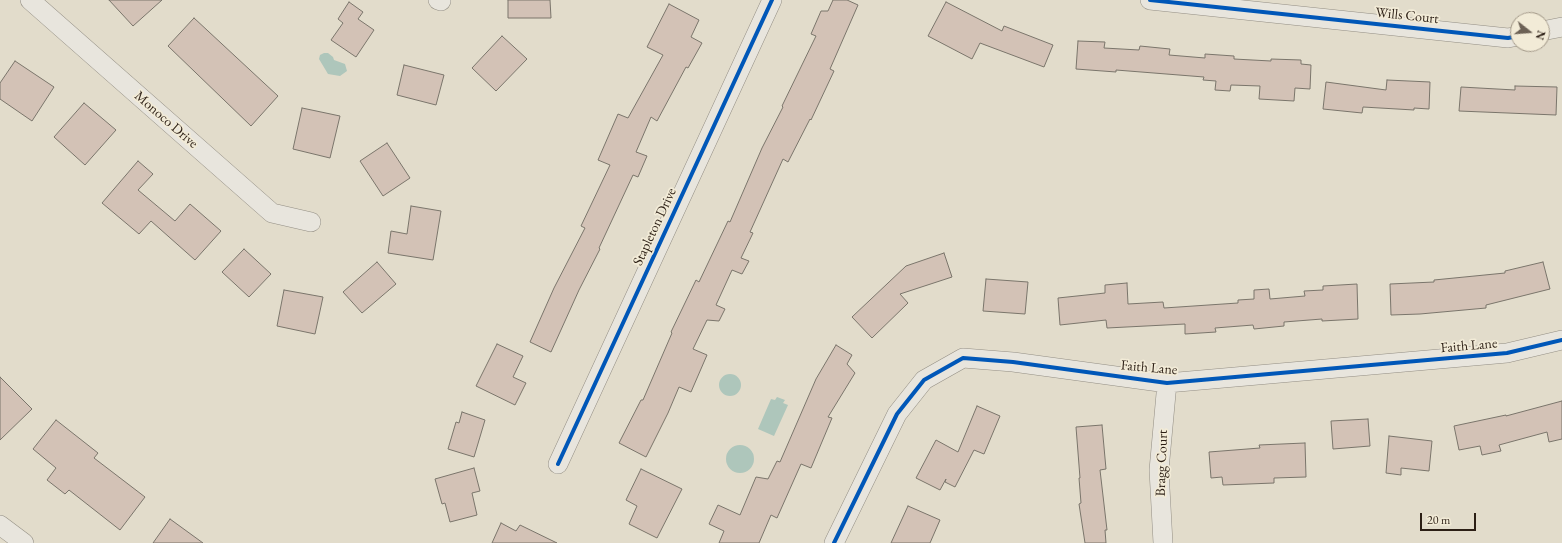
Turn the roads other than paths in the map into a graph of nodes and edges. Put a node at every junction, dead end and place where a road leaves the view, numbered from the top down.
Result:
1 (30, 0) edge
2 (772, 0) edge
3 (1150, 0) edge
4 (1562, 27) edge
5 (1550, 29) edge
6 (1510, 38) edge
7 (311, 222) dead end
8 (1562, 340) edge
9 (1167, 384) junction
10 (558, 464) dead end
11 (0, 525) edge
12 (24, 543) edge
13 (834, 543) edge
14 (1163, 543) edge

1 - 7 street, Monoco Drive
2 - 10 street, Stapleton Drive
3 - 6 street, Wills Court
4 - 5 street
8 - 9 street, Faith Lane
9 - 13 street, Faith Lane
9 - 14 street, Bragg Court
11 - 12 street

